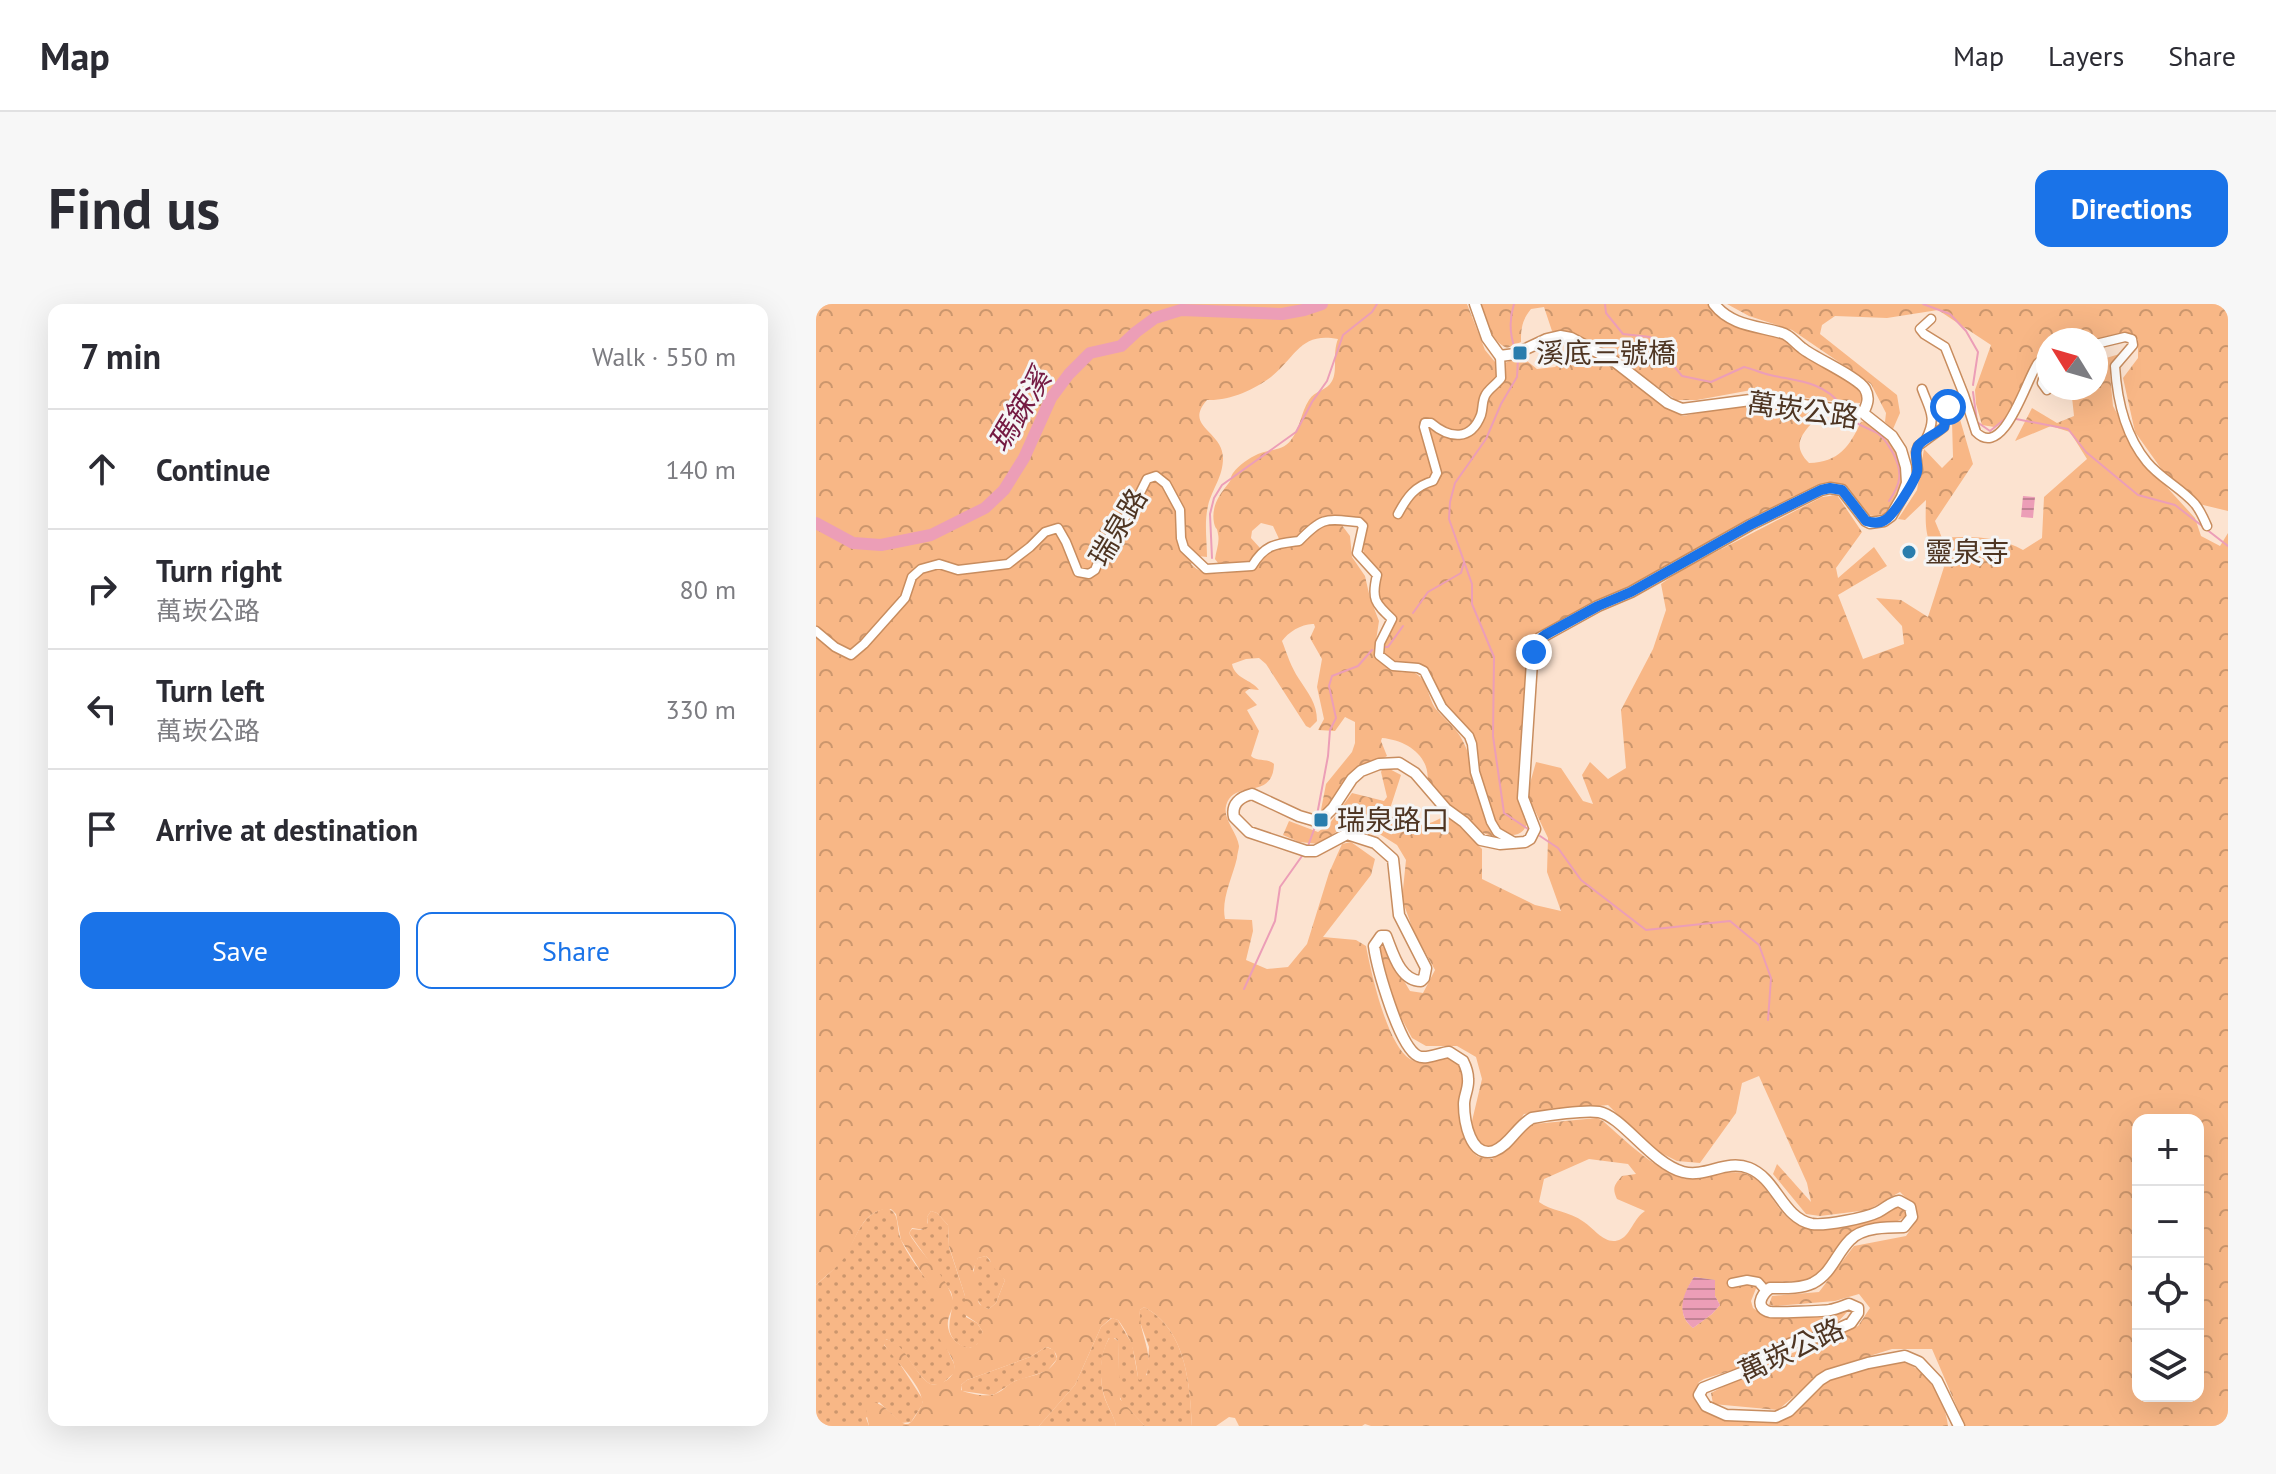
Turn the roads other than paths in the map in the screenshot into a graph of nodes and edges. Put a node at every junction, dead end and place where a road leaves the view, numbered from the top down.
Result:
1 (1475, 304) edge
2 (1714, 304) edge
3 (1931, 319) dead end
4 (2108, 341) edge
5 (1500, 356) junction
6 (2036, 366) edge
7 (1922, 389) dead end
8 (1964, 395) junction
9 (1858, 412) junction
10 (1925, 440) junction
11 (1902, 497) junction
12 (1398, 514) dead end
13 (2207, 526) dead end
14 (816, 631) edge
15 (1517, 843) junction
16 (1732, 1283) dead end
17 (1766, 1291) junction
18 (1959, 1426) edge

1 - 5 street
2 - 9 street
3 - 8 street
4 - 13 street
5 - 9 street, 萬崁公路
5 - 12 street
6 - 8 street
7 - 10 street
8 - 10 street
9 - 11 street, 萬崁公路
10 - 11 street
11 - 15 street
14 - 15 street, 瑞泉路
15 - 17 street, 萬崁公路
16 - 17 street
17 - 18 street, 萬崁公路

